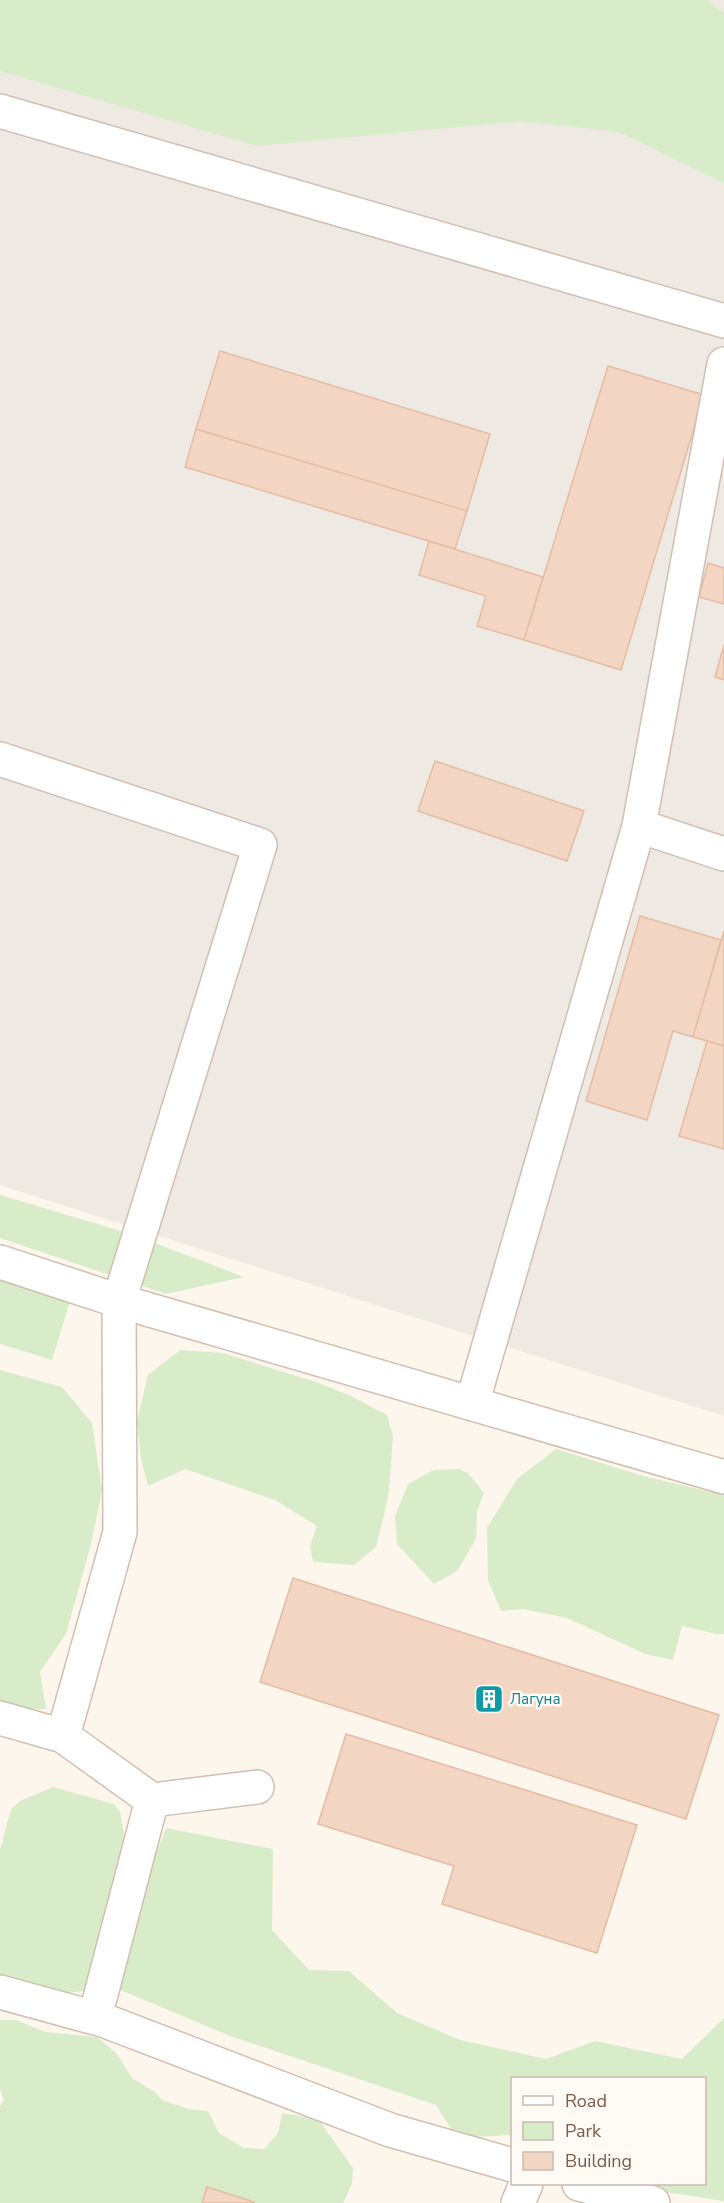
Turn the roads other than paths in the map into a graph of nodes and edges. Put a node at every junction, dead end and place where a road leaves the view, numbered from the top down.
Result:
1 (0, 111) edge
2 (724, 321) edge
3 (724, 364) edge
4 (0, 759) edge
5 (639, 826) junction
6 (724, 854) edge
7 (0, 1262) edge
8 (119, 1301) junction
9 (472, 1404) junction
10 (724, 1477) edge
11 (0, 1719) edge
12 (63, 1736) junction
13 (256, 1787) dead end
14 (152, 1800) junction
15 (0, 1992) edge
16 (106, 2021) junction
17 (511, 2164) edge
18 (526, 2185) edge
19 (583, 2185) edge
20 (518, 2203) edge
21 (653, 2203) edge

1 - 2 lane
3 - 5 lane
4 - 8 lane
5 - 6 lane
5 - 9 lane
7 - 8 lane
8 - 9 lane
8 - 12 lane
9 - 10 lane
11 - 12 lane
12 - 14 lane
13 - 14 lane
14 - 16 lane
15 - 16 lane
16 - 17 lane
18 - 20 lane
19 - 21 lane

